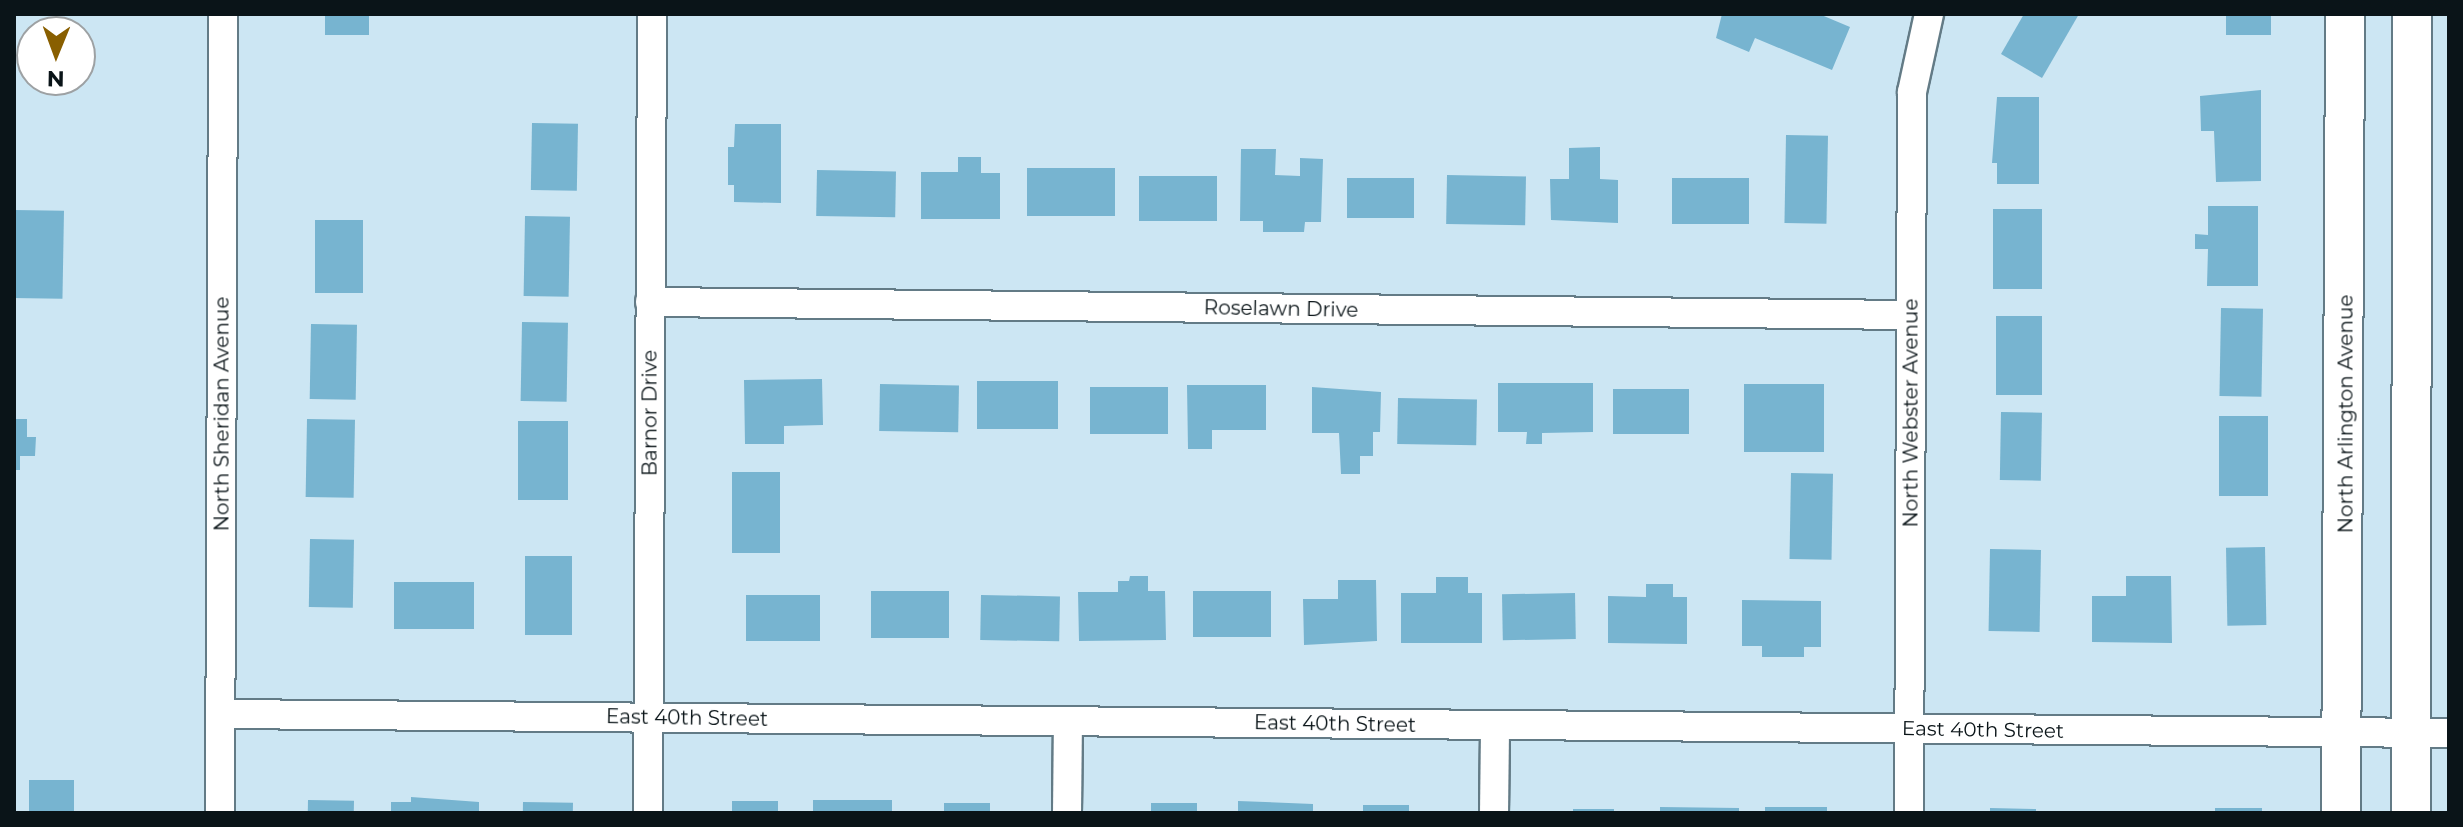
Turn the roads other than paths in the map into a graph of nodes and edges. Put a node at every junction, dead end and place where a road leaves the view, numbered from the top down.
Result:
1 (223, 14) edge
2 (652, 14) edge
3 (1929, 14) edge
4 (2345, 14) edge
5 (2412, 14) edge
6 (650, 302) junction
7 (1911, 315) junction
8 (221, 714) junction
9 (649, 718) junction
10 (1068, 722) junction
11 (1495, 726) junction
12 (1910, 729) junction
13 (2412, 732) junction
14 (2342, 733) junction
15 (2449, 733) edge
16 (220, 813) edge
17 (648, 813) edge
18 (1067, 813) edge
19 (1494, 813) edge
20 (1909, 813) edge
21 (2341, 813) edge
22 (2411, 813) edge

1 - 8 street, North Sheridan Avenue
2 - 6 street, Barnor Drive
3 - 7 street, North Webster Avenue
4 - 14 main road, North Arlington Avenue
5 - 13 main road
6 - 7 street, Roselawn Drive
6 - 9 street, Barnor Drive
7 - 12 street, North Webster Avenue
8 - 9 street, East 40th Street
8 - 16 street, North Sheridan Avenue
9 - 10 street, East 40th Street
9 - 17 street, Barnor Drive
10 - 11 street, East 40th Street
10 - 18 street
11 - 12 street, East 40th Street
11 - 19 street
12 - 14 street, East 40th Street
12 - 20 street, North Webster Avenue
13 - 14 street, East 40th Street
13 - 15 street, East 40th Street
13 - 22 main road
14 - 21 main road, North Arlington Avenue

